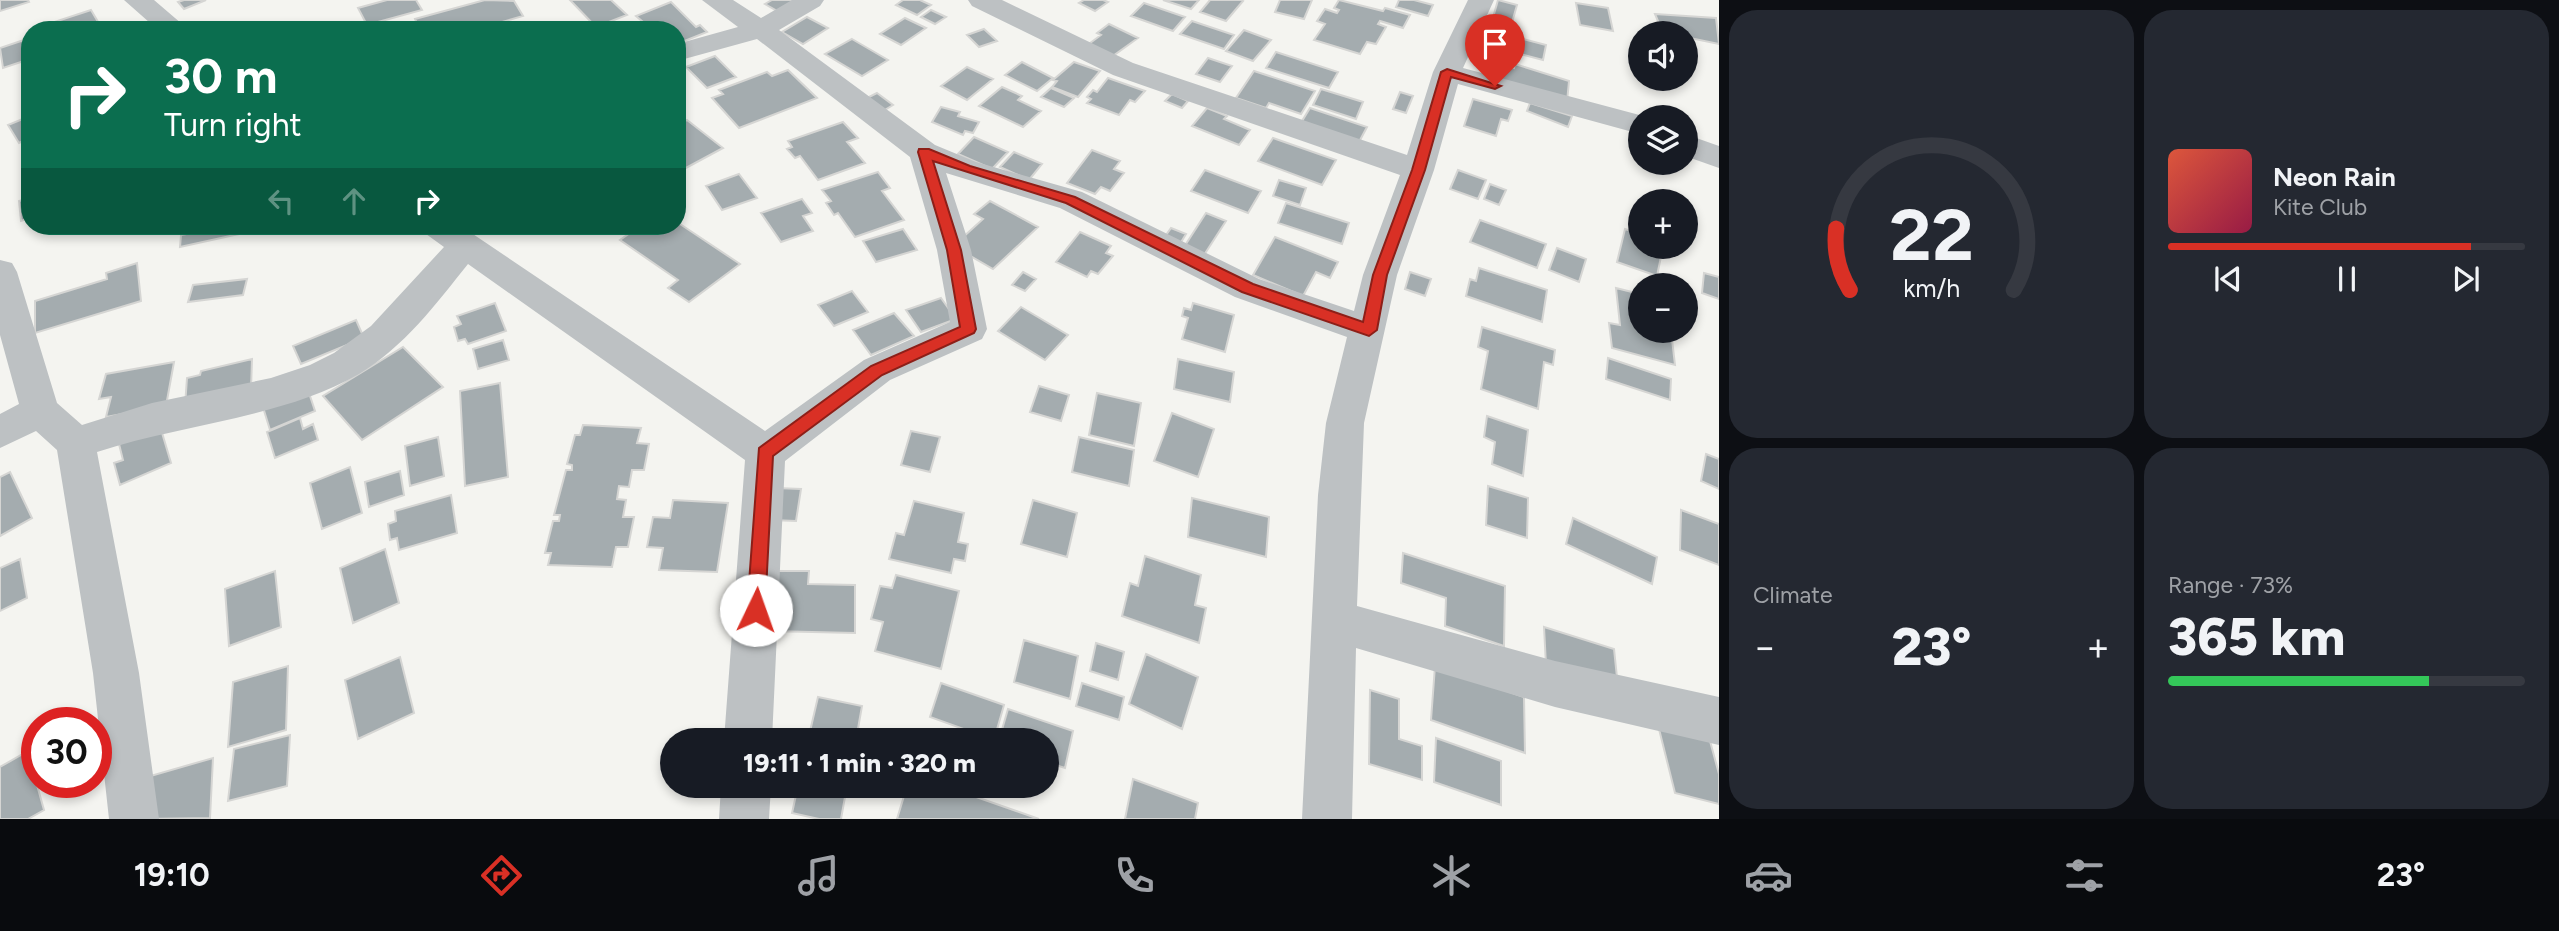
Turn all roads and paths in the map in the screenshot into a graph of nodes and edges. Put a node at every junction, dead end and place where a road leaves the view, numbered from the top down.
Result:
1 (137, 0) edge
2 (715, 0) edge
3 (811, 0) edge
4 (981, 0) edge
5 (1481, 0) edge
6 (164, 21) edge
7 (759, 30) junction
8 (686, 51) edge
9 (1447, 72) junction
10 (1628, 122) edge
11 (1698, 149) edge
12 (924, 152) junction
13 (1719, 158) edge
14 (1418, 170) junction
15 (451, 235) edge
16 (0, 272) edge
17 (1369, 330) junction
18 (40, 411) junction
19 (0, 432) edge
20 (76, 443) junction
21 (765, 453) junction
22 (1334, 620) junction
23 (1719, 722) edge
24 (749, 728) edge
25 (745, 798) edge
26 (134, 819) edge
27 (744, 819) edge
28 (1327, 819) edge

1 - 6 street
2 - 7 street
3 - 7 street
4 - 14 street
5 - 9 street
7 - 8 street
7 - 12 street
9 - 10 street
9 - 14 street
11 - 13 street
12 - 17 street
12 - 21 street
14 - 17 street
15 - 20 street
15 - 21 street
16 - 18 street
17 - 22 street
18 - 19 street
18 - 20 street
20 - 26 street
21 - 24 street
22 - 23 street
22 - 28 street
25 - 27 street

